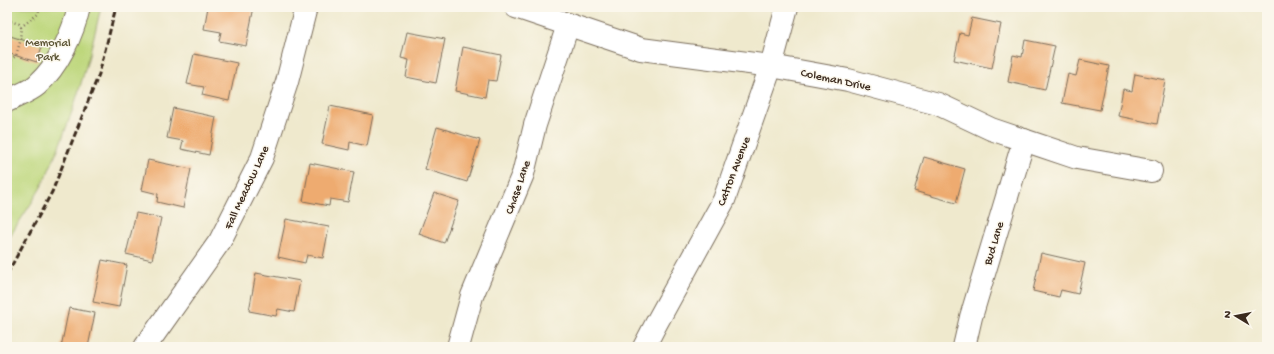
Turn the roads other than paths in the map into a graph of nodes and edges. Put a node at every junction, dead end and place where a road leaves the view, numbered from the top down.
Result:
1 (79, 7) edge
2 (306, 7) edge
3 (516, 7) edge
4 (787, 7) edge
5 (568, 24) junction
6 (771, 66) junction
7 (7, 101) edge
8 (1024, 140) junction
9 (1152, 171) dead end
10 (144, 347) edge
11 (458, 347) edge
12 (644, 347) edge
13 (964, 347) edge

1 - 7 street
2 - 10 street, Fall Meadow Lane
3 - 5 street, Coleman Drive
4 - 6 street, Catron Avenue
5 - 6 street, Coleman Drive
5 - 11 street, Chase Lane
6 - 8 street, Coleman Drive
6 - 12 street, Catron Avenue
8 - 9 street, Coleman Drive
8 - 13 street, Bud Lane

